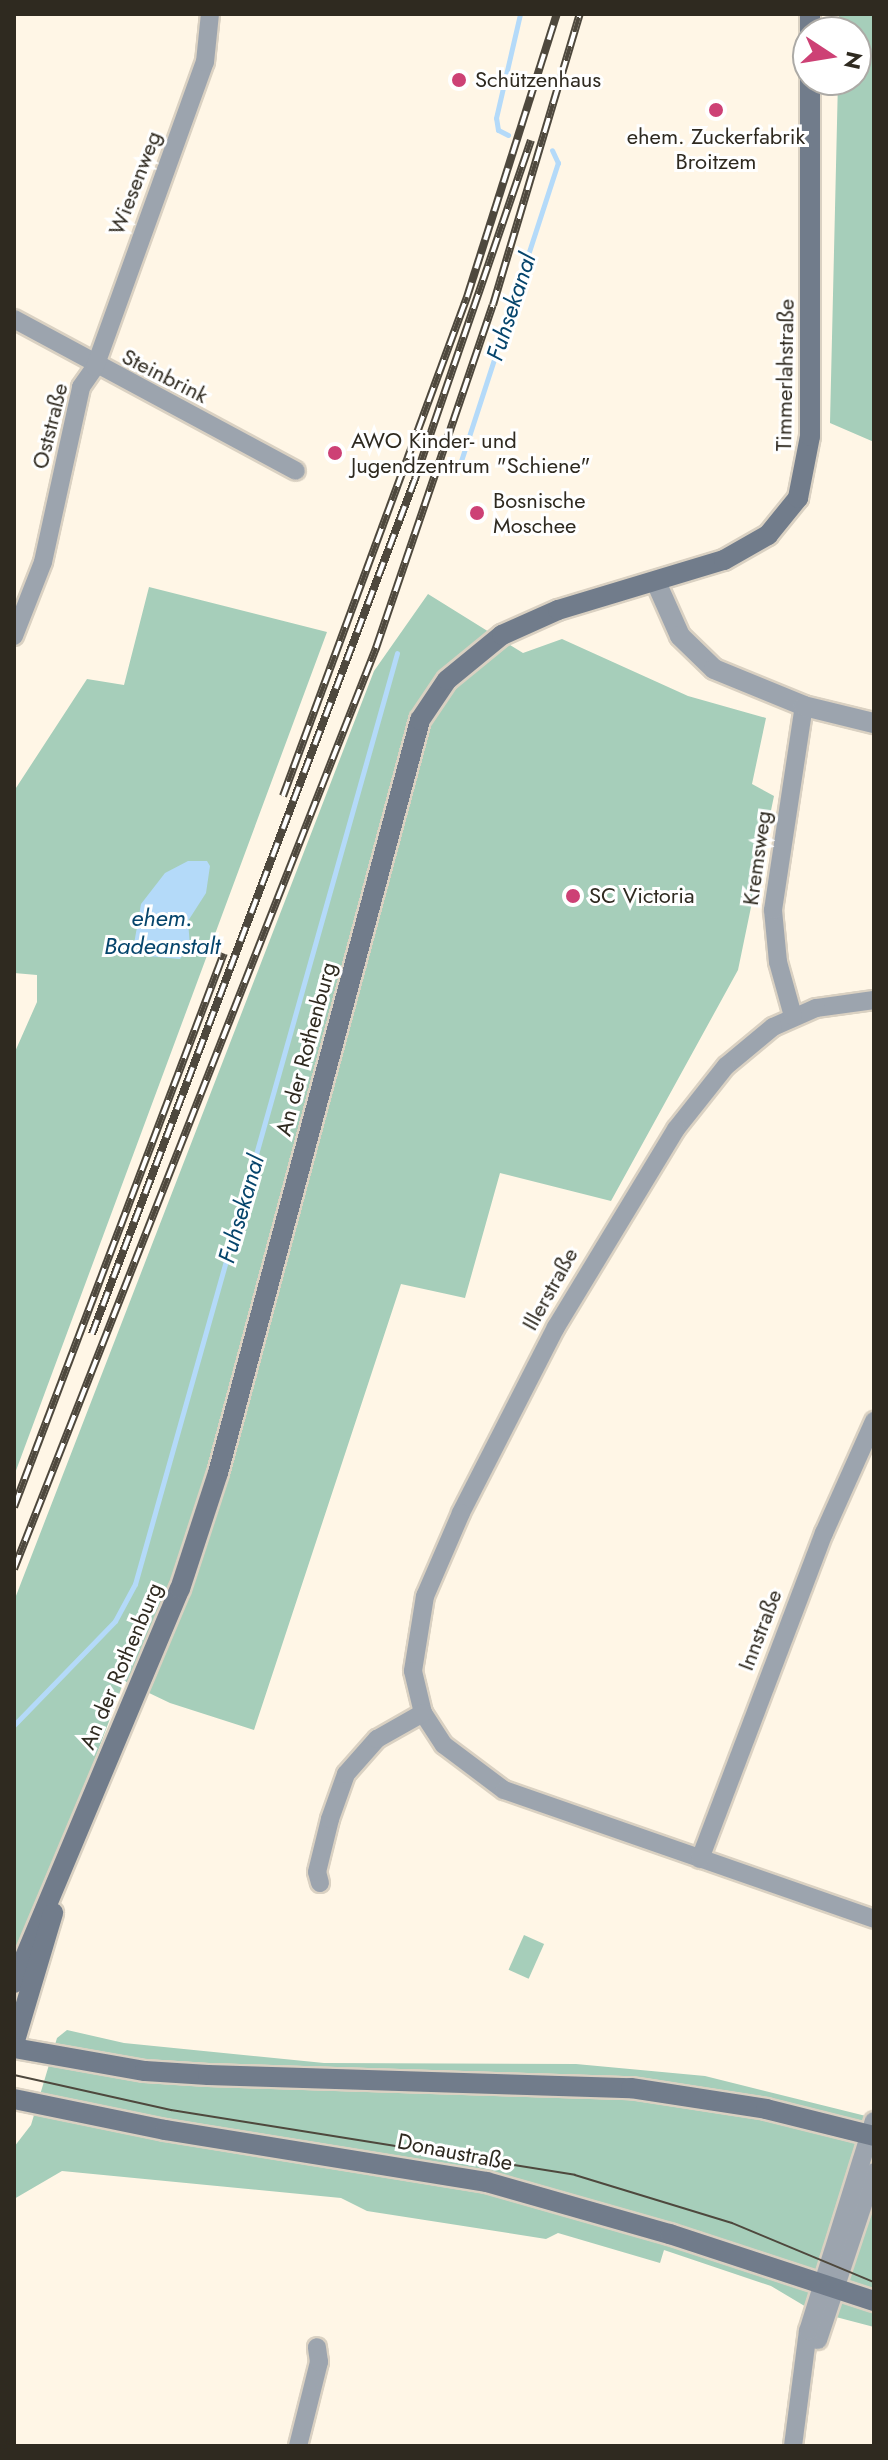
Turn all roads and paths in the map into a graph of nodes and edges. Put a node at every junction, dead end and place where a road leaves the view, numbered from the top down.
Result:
1 (210, 14) edge
2 (810, 96) edge
3 (14, 319) edge
4 (95, 367) junction
5 (296, 471) dead end
6 (656, 582) junction
7 (14, 636) edge
8 (804, 706) junction
9 (874, 723) edge
10 (874, 1000) edge
11 (793, 1016) junction
12 (874, 1421) edge
13 (423, 1713) junction
14 (76, 1837) junction
15 (700, 1859) junction
16 (320, 1883) dead end
17 (874, 1919) edge
18 (14, 1983) edge
19 (14, 2046) edge
20 (14, 2099) edge
21 (872, 2131) edge
22 (874, 2172) edge
23 (827, 2286) junction
24 (874, 2301) edge
25 (317, 2347) dead end
26 (793, 2441) edge
27 (298, 2446) edge

1 - 4 street, Wiesenweg
2 - 6 main road, Timmerlahstraße
3 - 4 street, Steinbrink
4 - 5 street, Steinbrink
4 - 7 street, Oststraße
6 - 8 street
6 - 14 main road, An der Rothenburg
8 - 9 street
8 - 11 street, Kremsweg
10 - 11 street, Illerstraße
11 - 13 street, Illerstraße
12 - 15 street, Innstraße
13 - 15 street, Illerstraße
13 - 16 street
14 - 18 main road, An der Rothenburg
14 - 19 main road, An der Rothenburg
15 - 17 street, Illerstraße
19 - 21 main road
20 - 23 main road, Donaustraße
21 - 23 street
22 - 23 street
23 - 24 main road, Donaustraße
23 - 26 street
25 - 27 street

